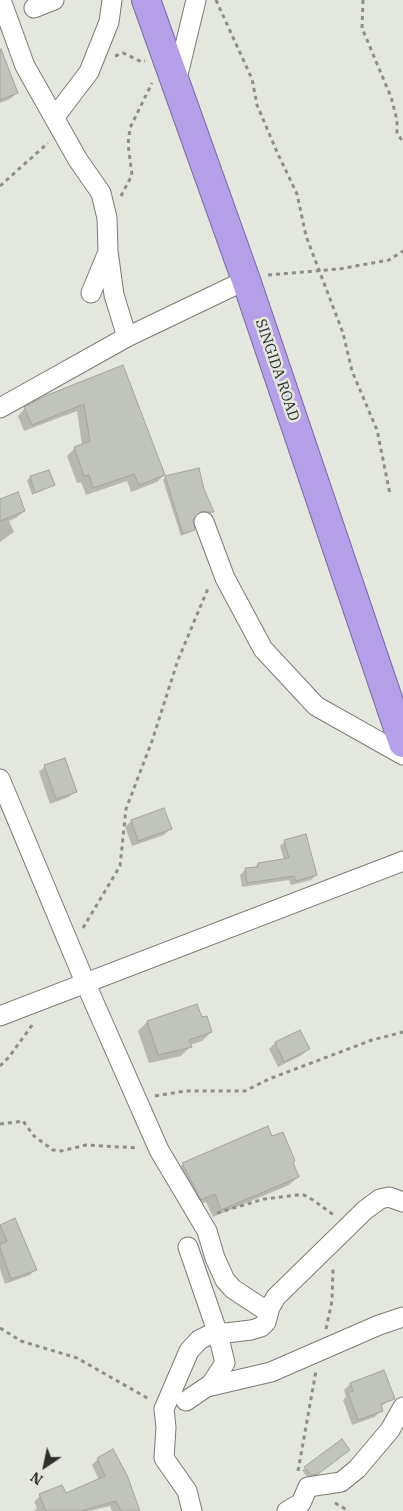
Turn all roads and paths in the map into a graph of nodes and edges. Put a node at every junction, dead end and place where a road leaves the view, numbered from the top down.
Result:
1 (54, 0) edge
2 (112, 0) edge
3 (146, 0) edge
4 (196, 0) edge
5 (216, 0) edge
6 (363, 0) edge
7 (34, 8) dead end
8 (3, 9) edge
9 (91, 66) junction
10 (171, 70) junction
11 (58, 125) junction
12 (403, 142) edge
13 (0, 186) edge
14 (107, 218) junction
15 (108, 250) junction
16 (403, 251) edge
17 (319, 270) junction
18 (246, 280) junction
19 (91, 293) dead end
20 (127, 337) junction
21 (0, 408) edge
22 (390, 494) dead end
23 (204, 522) dead end
24 (219, 562) junction
25 (403, 743) edge
26 (403, 755) edge
27 (0, 779) edge
28 (403, 862) edge
29 (71, 948) junction
30 (85, 982) junction
31 (0, 1016) edge
32 (34, 1022) dead end
33 (403, 1032) edge
34 (0, 1066) edge
35 (136, 1099) junction
36 (0, 1124) edge
37 (158, 1150) junction
38 (403, 1202) edge
39 (200, 1219) junction
40 (351, 1223) junction
41 (188, 1247) dead end
42 (268, 1312) junction
43 (403, 1317) edge
44 (0, 1328) edge
45 (218, 1334) junction
46 (207, 1387) junction
47 (186, 1401) dead end
48 (403, 1407) edge
49 (164, 1409) junction
50 (192, 1511) edge
51 (287, 1511) edge

1 - 7 street
2 - 9 street
3 - 10 highway, SINGIDA ROAD
4 - 10 street
5 - 17 path
6 - 12 path
8 - 11 street
9 - 10 path
9 - 11 street
10 - 14 path
10 - 18 highway, SINGIDA ROAD
11 - 13 path
11 - 14 street
14 - 15 street
15 - 19 street
15 - 20 street
16 - 17 path
17 - 18 path
17 - 22 path
18 - 20 street
18 - 25 highway, SINGIDA ROAD
20 - 21 street
23 - 24 street
24 - 26 street
24 - 29 path
27 - 29 street
28 - 30 street
29 - 30 street
30 - 31 street
30 - 35 street
32 - 34 path
33 - 35 path
35 - 37 street
36 - 37 path
37 - 39 street
38 - 40 street
39 - 40 path
39 - 42 street
40 - 42 street
41 - 45 street
42 - 45 street
43 - 46 street
44 - 49 path
45 - 46 street
45 - 49 street
46 - 47 street
48 - 51 street
49 - 50 street

